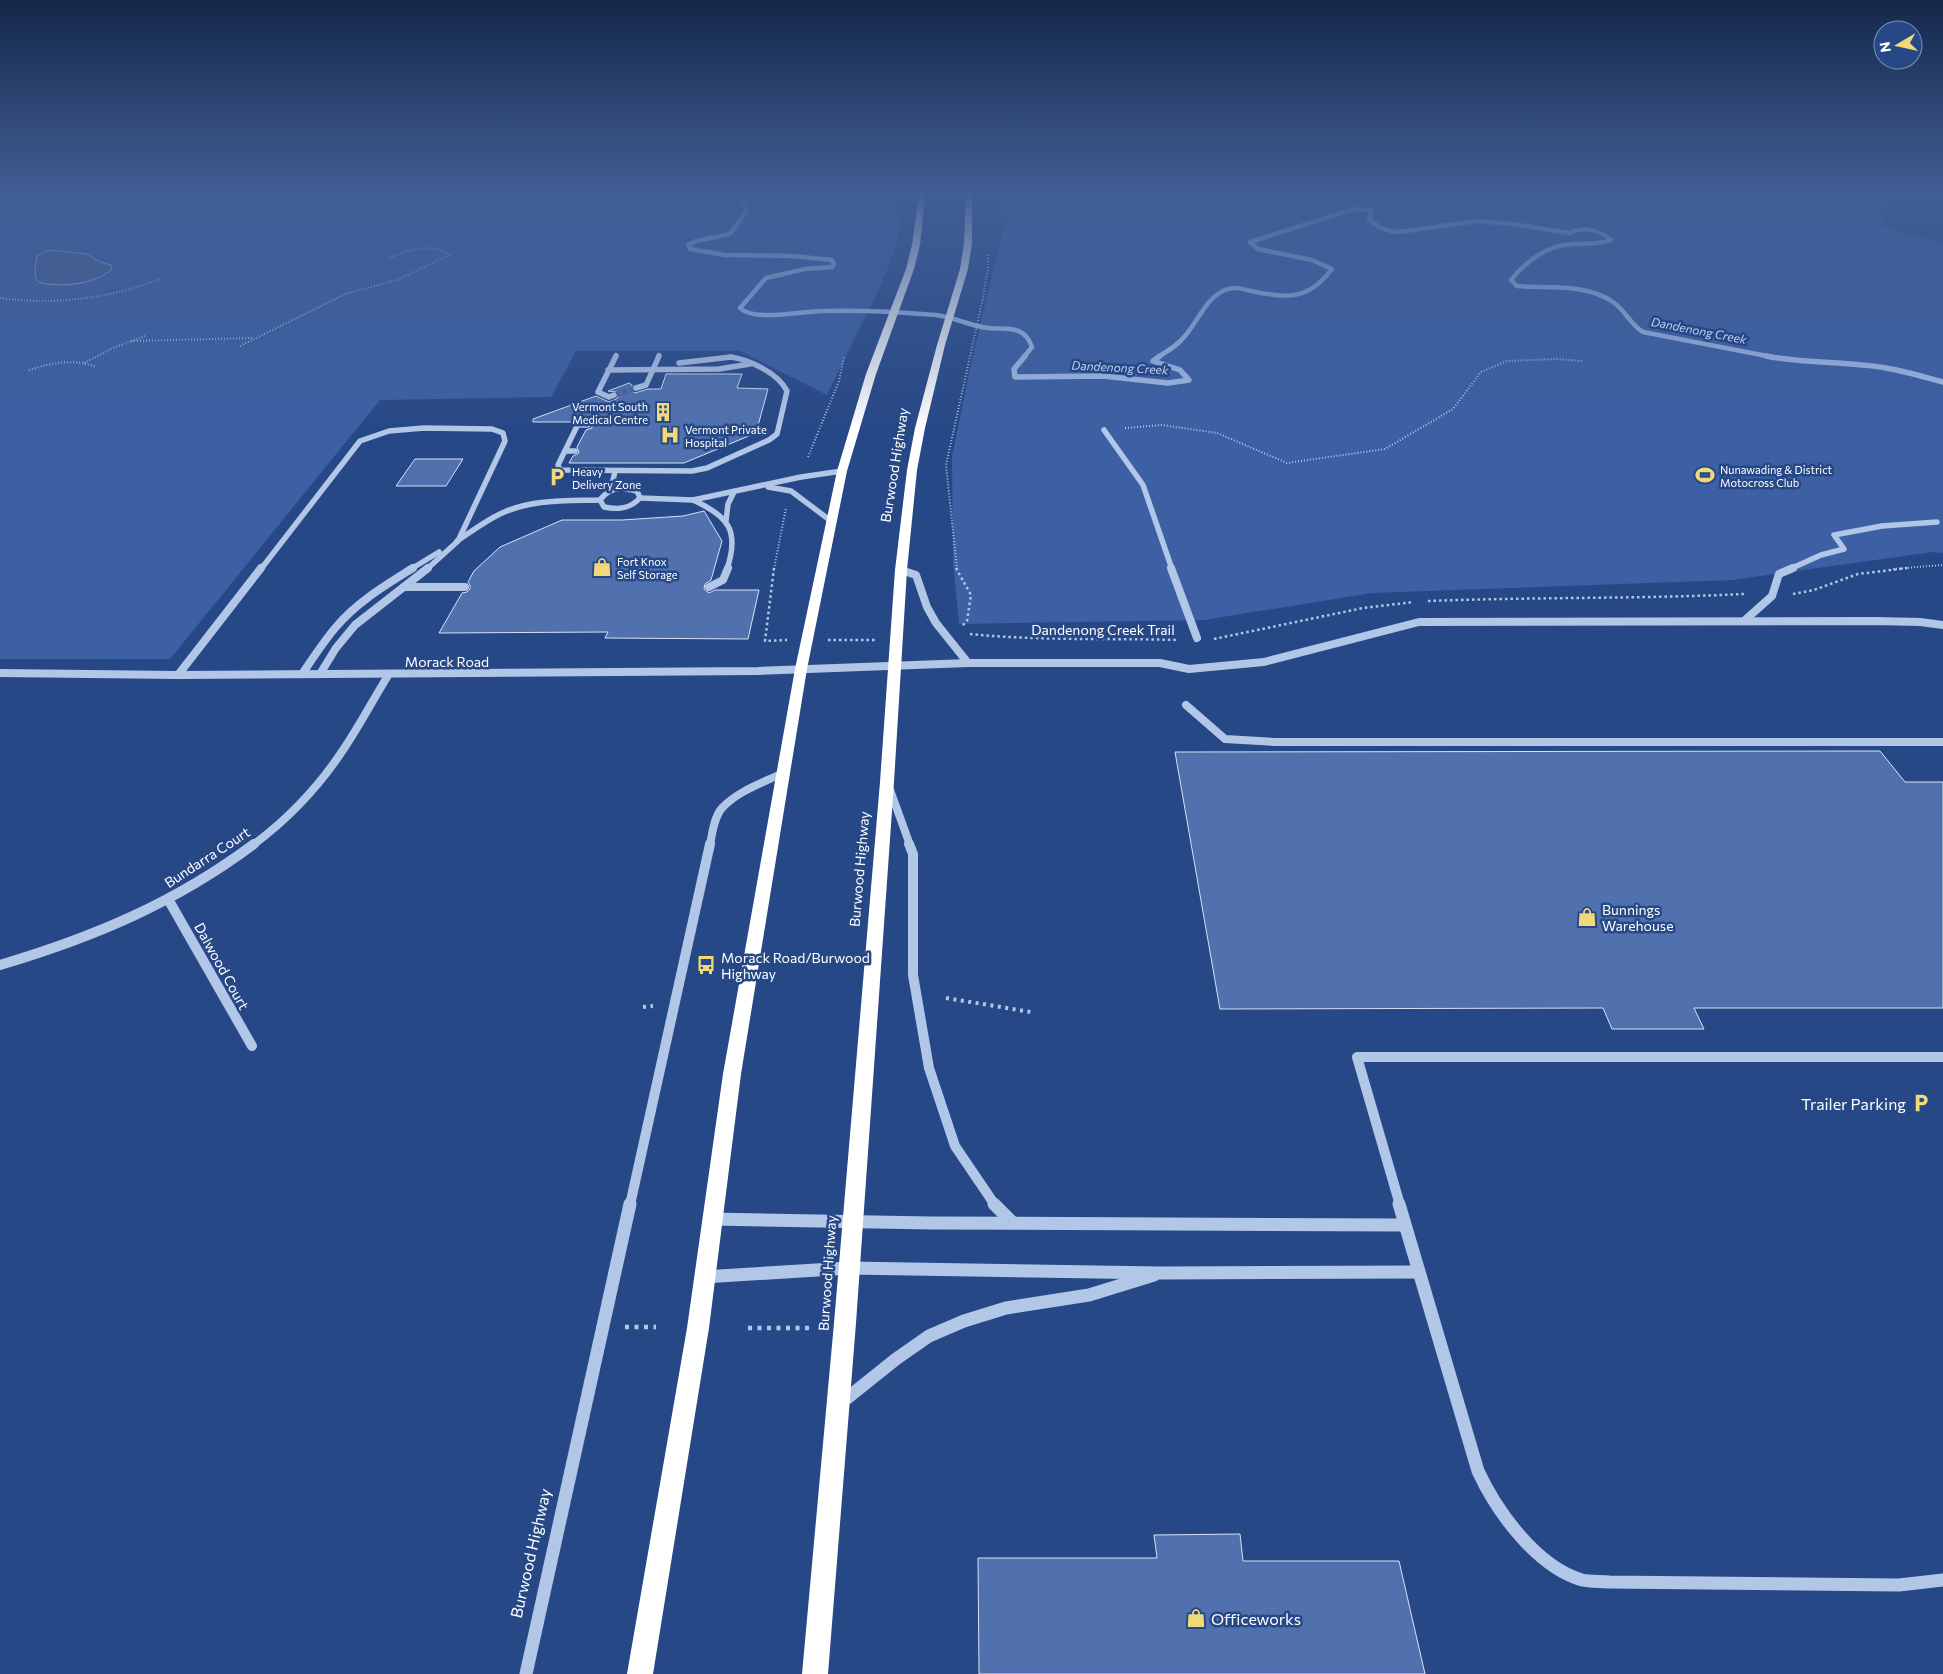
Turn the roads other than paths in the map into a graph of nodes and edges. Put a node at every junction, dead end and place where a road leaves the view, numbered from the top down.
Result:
1 (908, 272) edge
2 (963, 272) edge
3 (616, 355) dead end
4 (659, 355) dead end
5 (679, 364) dead end
6 (750, 364) junction
7 (608, 370) junction
8 (652, 370) junction
9 (636, 388) tunnel mouth
10 (614, 395) dead end
11 (588, 425) dead end
12 (1104, 430) road end
13 (565, 451) junction
14 (575, 451) dead end
15 (615, 471) junction
16 (637, 471) junction
17 (842, 471) junction
18 (765, 486) junction
19 (633, 489) junction
20 (611, 490) junction
21 (734, 492) junction
22 (640, 498) junction
23 (600, 500) junction
24 (693, 500) junction
25 (726, 520) junction
26 (831, 522) junction
27 (1937, 522) dead end
28 (458, 540) junction
29 (900, 570) junction
30 (404, 587) junction
31 (465, 587) dead end
32 (709, 587) dead end
33 (1744, 621) junction
34 (1943, 625) edge
35 (1197, 638) road end
36 (968, 663) junction
37 (894, 665) junction
38 (801, 669) junction
39 (0, 673) edge
40 (302, 674) junction
41 (320, 674) junction
42 (390, 674) junction
43 (178, 675) junction
44 (1186, 705) dead end
45 (1943, 742) edge
46 (783, 773) junction
47 (888, 782) junction
48 (168, 900) junction
49 (0, 965) edge
50 (252, 1046) dead end
51 (1943, 1057) edge
52 (712, 1219) junction
53 (852, 1221) junction
54 (1013, 1223) junction
55 (1404, 1225) junction
56 (849, 1268) junction
57 (1417, 1272) junction
58 (1161, 1273) junction
59 (703, 1277) junction
60 (837, 1406) junction
61 (1943, 1580) edge
62 (526, 1674) edge
63 (640, 1674) edge
64 (815, 1674) edge

1 - 17 highway
2 - 29 highway, Burwood Highway
3 - 7 street
4 - 8 street
5 - 6 street
6 - 8 street
6 - 16 street
7 - 8 street
7 - 10 street
8 - 9 street
11 - 13 street
12 - 35 street
13 - 14 street
13 - 15 lane
15 - 16 lane
15 - 20 lane
16 - 19 street
17 - 18 street
17 - 26 highway
18 - 21 street
18 - 26 street
19 - 20 street
19 - 22 street
20 - 23 street
21 - 24 street
21 - 25 street
22 - 23 street
22 - 24 street
23 - 28 street
24 - 25 street
25 - 32 street
26 - 38 highway
27 - 33 street
28 - 30 lane
28 - 40 street
28 - 43 street
29 - 36 street
29 - 37 highway, Burwood Highway
30 - 31 street
30 - 41 lane
33 - 34 street, Morack Road
33 - 36 street, Morack Road
36 - 37 street, Morack Road
37 - 38 street, Morack Road
37 - 47 highway, Burwood Highway
38 - 42 street, Morack Road
38 - 46 highway
39 - 43 street, Morack Road
40 - 41 street, Morack Road
40 - 43 street, Morack Road
41 - 42 street, Morack Road
42 - 48 street, Bundarra Court
44 - 45 street
46 - 52 highway
46 - 62 street, Burwood Highway
47 - 53 highway, Burwood Highway
47 - 54 lane
48 - 49 street, Bundarra Court
48 - 50 street, Dalwood Court
51 - 55 street
52 - 53 street
52 - 59 highway
53 - 54 street
53 - 56 highway, Burwood Highway
54 - 55 street
55 - 57 street
56 - 58 street
56 - 59 street
56 - 60 highway, Burwood Highway
57 - 58 street
57 - 61 street
58 - 60 street
59 - 63 highway
60 - 64 highway, Burwood Highway

